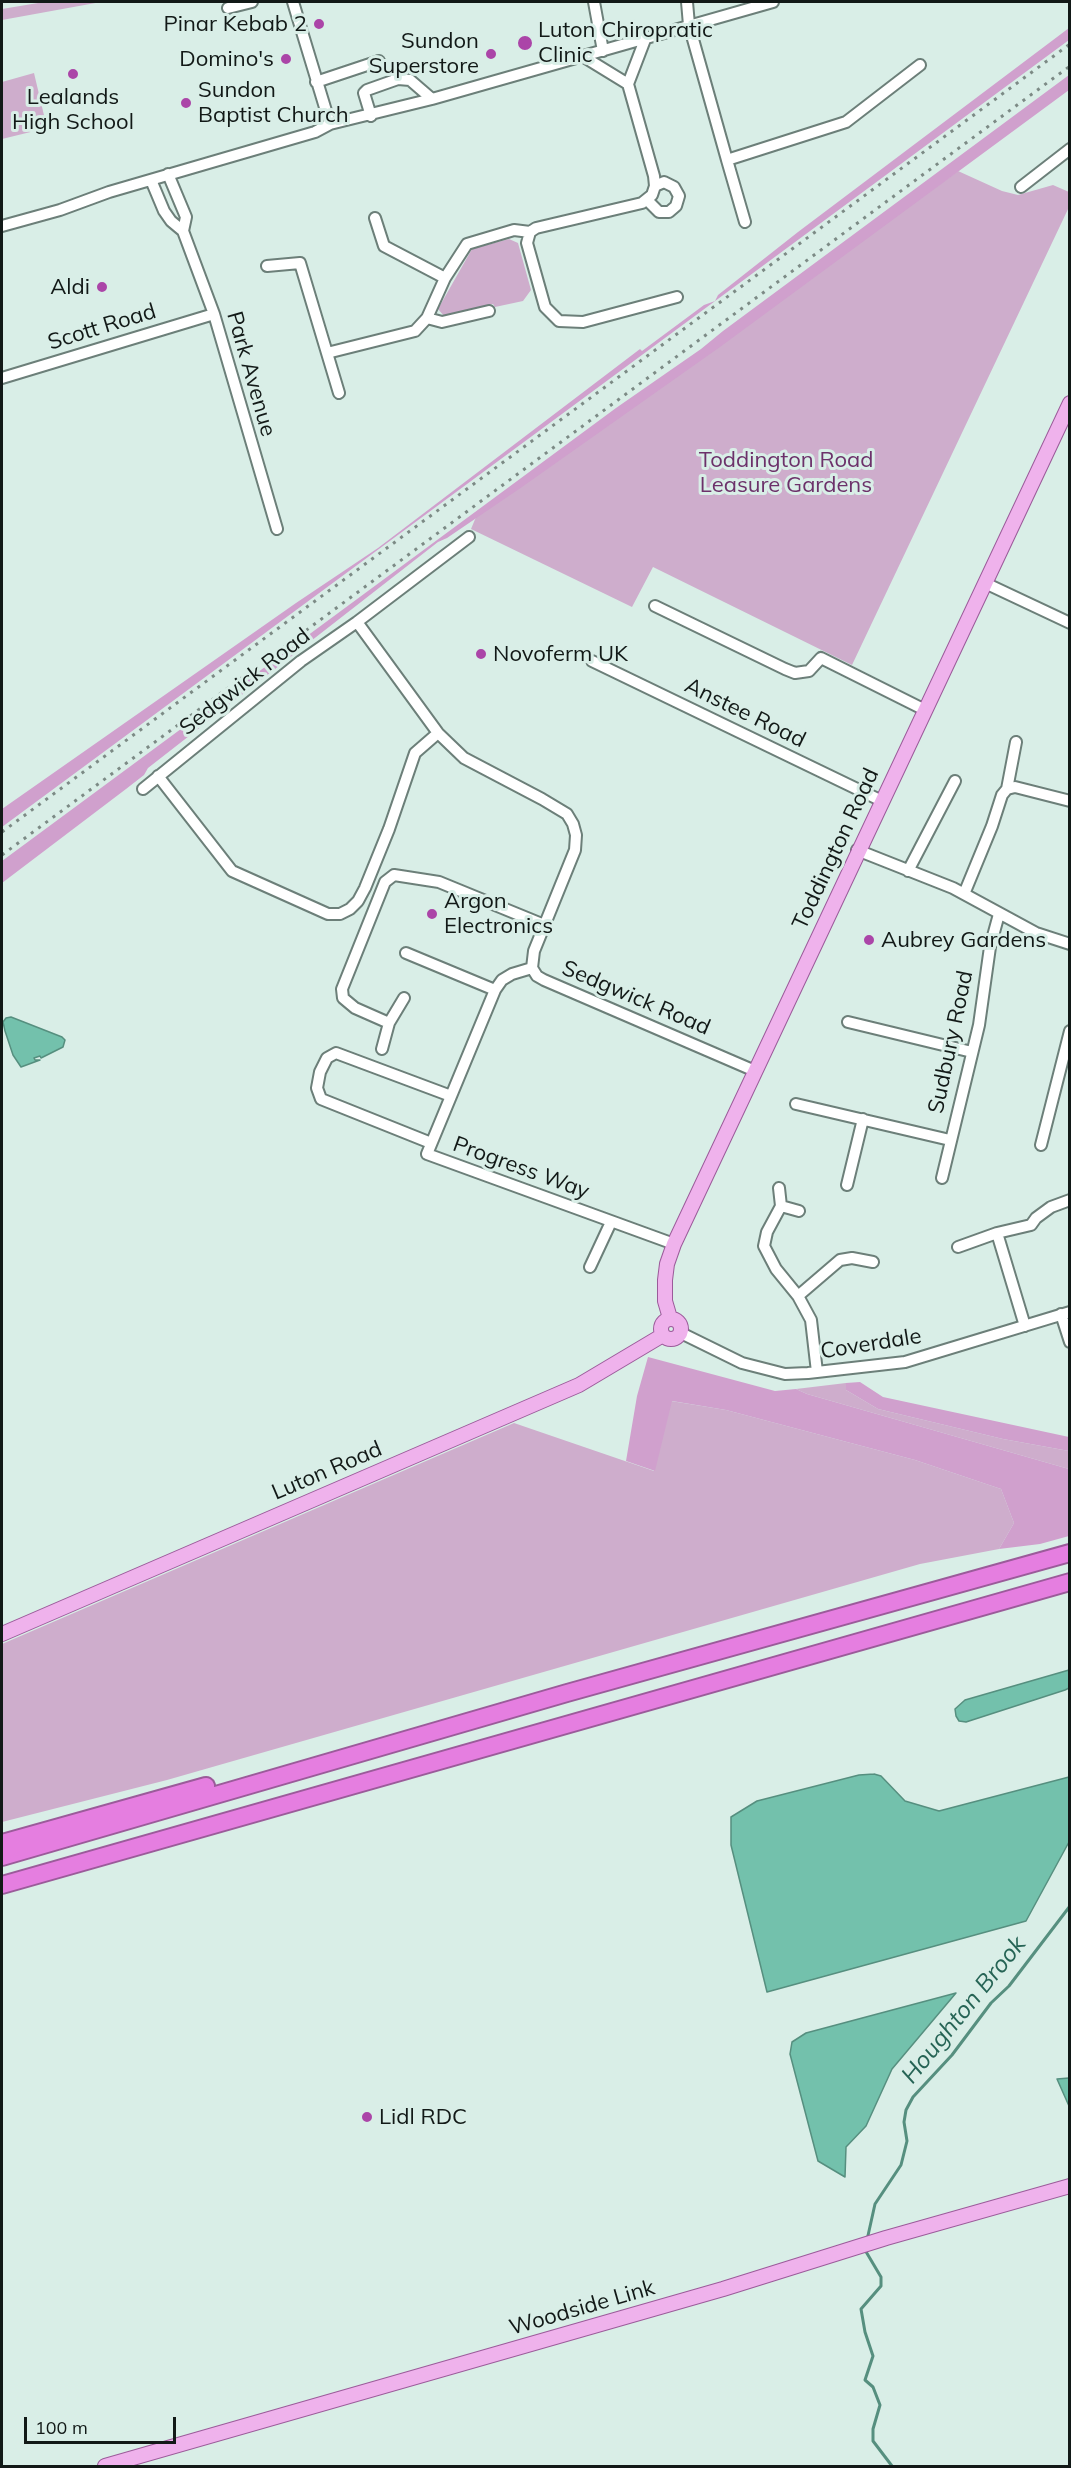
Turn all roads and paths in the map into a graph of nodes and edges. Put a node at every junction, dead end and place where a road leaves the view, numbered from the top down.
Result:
1 (252, 2) edge
2 (293, 2) edge
3 (594, 2) edge
4 (687, 2) edge
5 (773, 2) edge
6 (228, 8) dead end
7 (689, 25) junction
8 (646, 37) junction
9 (603, 51) junction
10 (584, 57) junction
11 (379, 61) dead end
12 (920, 65) dead end
13 (316, 82) junction
14 (628, 84) junction
15 (432, 99) junction
16 (371, 116) junction
17 (330, 124) junction
18 (1070, 149) edge
19 (727, 160) junction
20 (168, 174) junction
21 (151, 180) junction
22 (655, 186) junction
23 (1021, 187) dead end
24 (647, 200) junction
25 (375, 218) dead end
26 (746, 222) dead end
27 (2, 226) edge
28 (183, 231) junction
29 (530, 232) junction
30 (267, 266) dead end
31 (445, 278) junction
32 (677, 297) dead end
33 (489, 311) dead end
34 (214, 314) junction
35 (427, 318) junction
36 (327, 353) junction
37 (2, 378) edge
38 (339, 393) dead end
39 (1069, 406) edge
40 (277, 529) dead end
41 (469, 537) dead end
42 (985, 583) junction
43 (655, 606) dead end
44 (357, 622) junction
45 (1070, 623) edge
46 (592, 661) dead end
47 (925, 710) junction
48 (438, 733) junction
49 (1016, 742) dead end
50 (158, 776) junction
51 (955, 781) dead end
52 (143, 789) dead end
53 (1007, 789) junction
54 (882, 801) junction
55 (1070, 801) edge
56 (857, 850) junction
57 (908, 871) junction
58 (964, 894) junction
59 (999, 914) junction
60 (544, 925) junction
61 (1070, 944) edge
62 (406, 953) dead end
63 (532, 968) junction
64 (495, 990) junction
65 (404, 998) dead end
66 (848, 1022) dead end
67 (389, 1023) junction
68 (1070, 1031) edge
69 (382, 1049) dead end
70 (972, 1052) junction
71 (755, 1071) junction
72 (451, 1096) junction
73 (796, 1104) dead end
74 (863, 1119) junction
75 (950, 1140) junction
76 (431, 1143) junction
77 (1041, 1145) dead end
78 (942, 1178) dead end
79 (847, 1185) dead end
80 (779, 1188) dead end
81 (1070, 1200) edge
82 (781, 1206) junction
83 (799, 1211) dead end
84 (611, 1222) junction
85 (997, 1233) junction
86 (674, 1244) junction
87 (958, 1247) dead end
88 (873, 1262) dead end
89 (590, 1267) dead end
90 (798, 1296) junction
91 (1065, 1313) edge
92 (670, 1318) junction
93 (1025, 1326) junction
94 (681, 1334) junction
95 (663, 1335) junction
96 (1070, 1342) edge
97 (817, 1372) junction
98 (1070, 1553) edge
99 (1070, 1582) edge
100 (2, 1634) edge
101 (567, 1693) junction
102 (170, 1838) junction
103 (2, 1843) edge
104 (2, 1857) edge
105 (2, 1886) edge
106 (2, 1897) edge
107 (1070, 2186) edge
108 (105, 2466) edge

1 - 6 street
2 - 13 street
3 - 9 street
4 - 7 street
5 - 7 street
7 - 8 street
7 - 19 street
8 - 9 street
8 - 14 street
9 - 10 street
10 - 14 street
10 - 15 street
11 - 13 street
12 - 19 street
13 - 17 street
14 - 22 street
15 - 16 street
15 - 16 street
16 - 17 street
17 - 20 street
18 - 23 street
19 - 26 street
20 - 21 street
20 - 28 street, Park Avenue
21 - 27 street
21 - 28 street, Park Avenue
22 - 24 street
22 - 24 street
24 - 29 street
25 - 31 street
28 - 34 street, Park Avenue
29 - 31 street
29 - 32 street
30 - 36 street
31 - 35 street
33 - 35 street
34 - 37 street, Scott Road
34 - 40 street, Park Avenue
35 - 36 street
36 - 38 street
39 - 42 main road, Toddington Road
41 - 44 street, Sedgwick Road
42 - 45 street
42 - 47 main road, Toddington Road
43 - 47 street
44 - 48 street, Sedgwick Road
44 - 50 street, Sedgwick Road
46 - 54 street, Anstee Road
47 - 54 main road, Toddington Road
48 - 50 street
48 - 60 street, Sedgwick Road
49 - 53 street
50 - 52 street, Sedgwick Road
51 - 57 street
53 - 55 street
53 - 58 street
54 - 56 main road, Toddington Road
56 - 57 street
56 - 71 main road, Toddington Road
57 - 58 street
58 - 59 street
59 - 61 street
59 - 70 street, Sudbury Road
60 - 63 street, Sedgwick Road
60 - 67 street
62 - 64 street
63 - 64 street, Progress Way
63 - 71 street, Sedgwick Road
64 - 72 street, Progress Way
65 - 67 street
66 - 70 street
67 - 69 street
68 - 77 street
70 - 75 street, Sudbury Road
71 - 86 main road, Toddington Road
72 - 76 street, Progress Way
72 - 76 street
73 - 74 street
74 - 75 street
74 - 79 street
75 - 78 street, Sudbury Road
76 - 84 street, Progress Way
80 - 82 street
81 - 85 street
82 - 83 street
82 - 90 street
84 - 86 street, Progress Way
84 - 89 street
85 - 87 street
85 - 93 street
86 - 92 main road, Toddington Road
88 - 90 street
90 - 97 street
91 - 93 street, Coverdale
91 - 96 street
92 - 94 main road
92 - 95 main road
93 - 97 street, Coverdale
94 - 95 main road
94 - 97 street, Coverdale
95 - 100 main road, Luton Road
98 - 101 highway
99 - 102 highway
101 - 103 highway
101 - 104 highway
102 - 105 highway
102 - 106 highway
107 - 108 main road, Woodside Link

